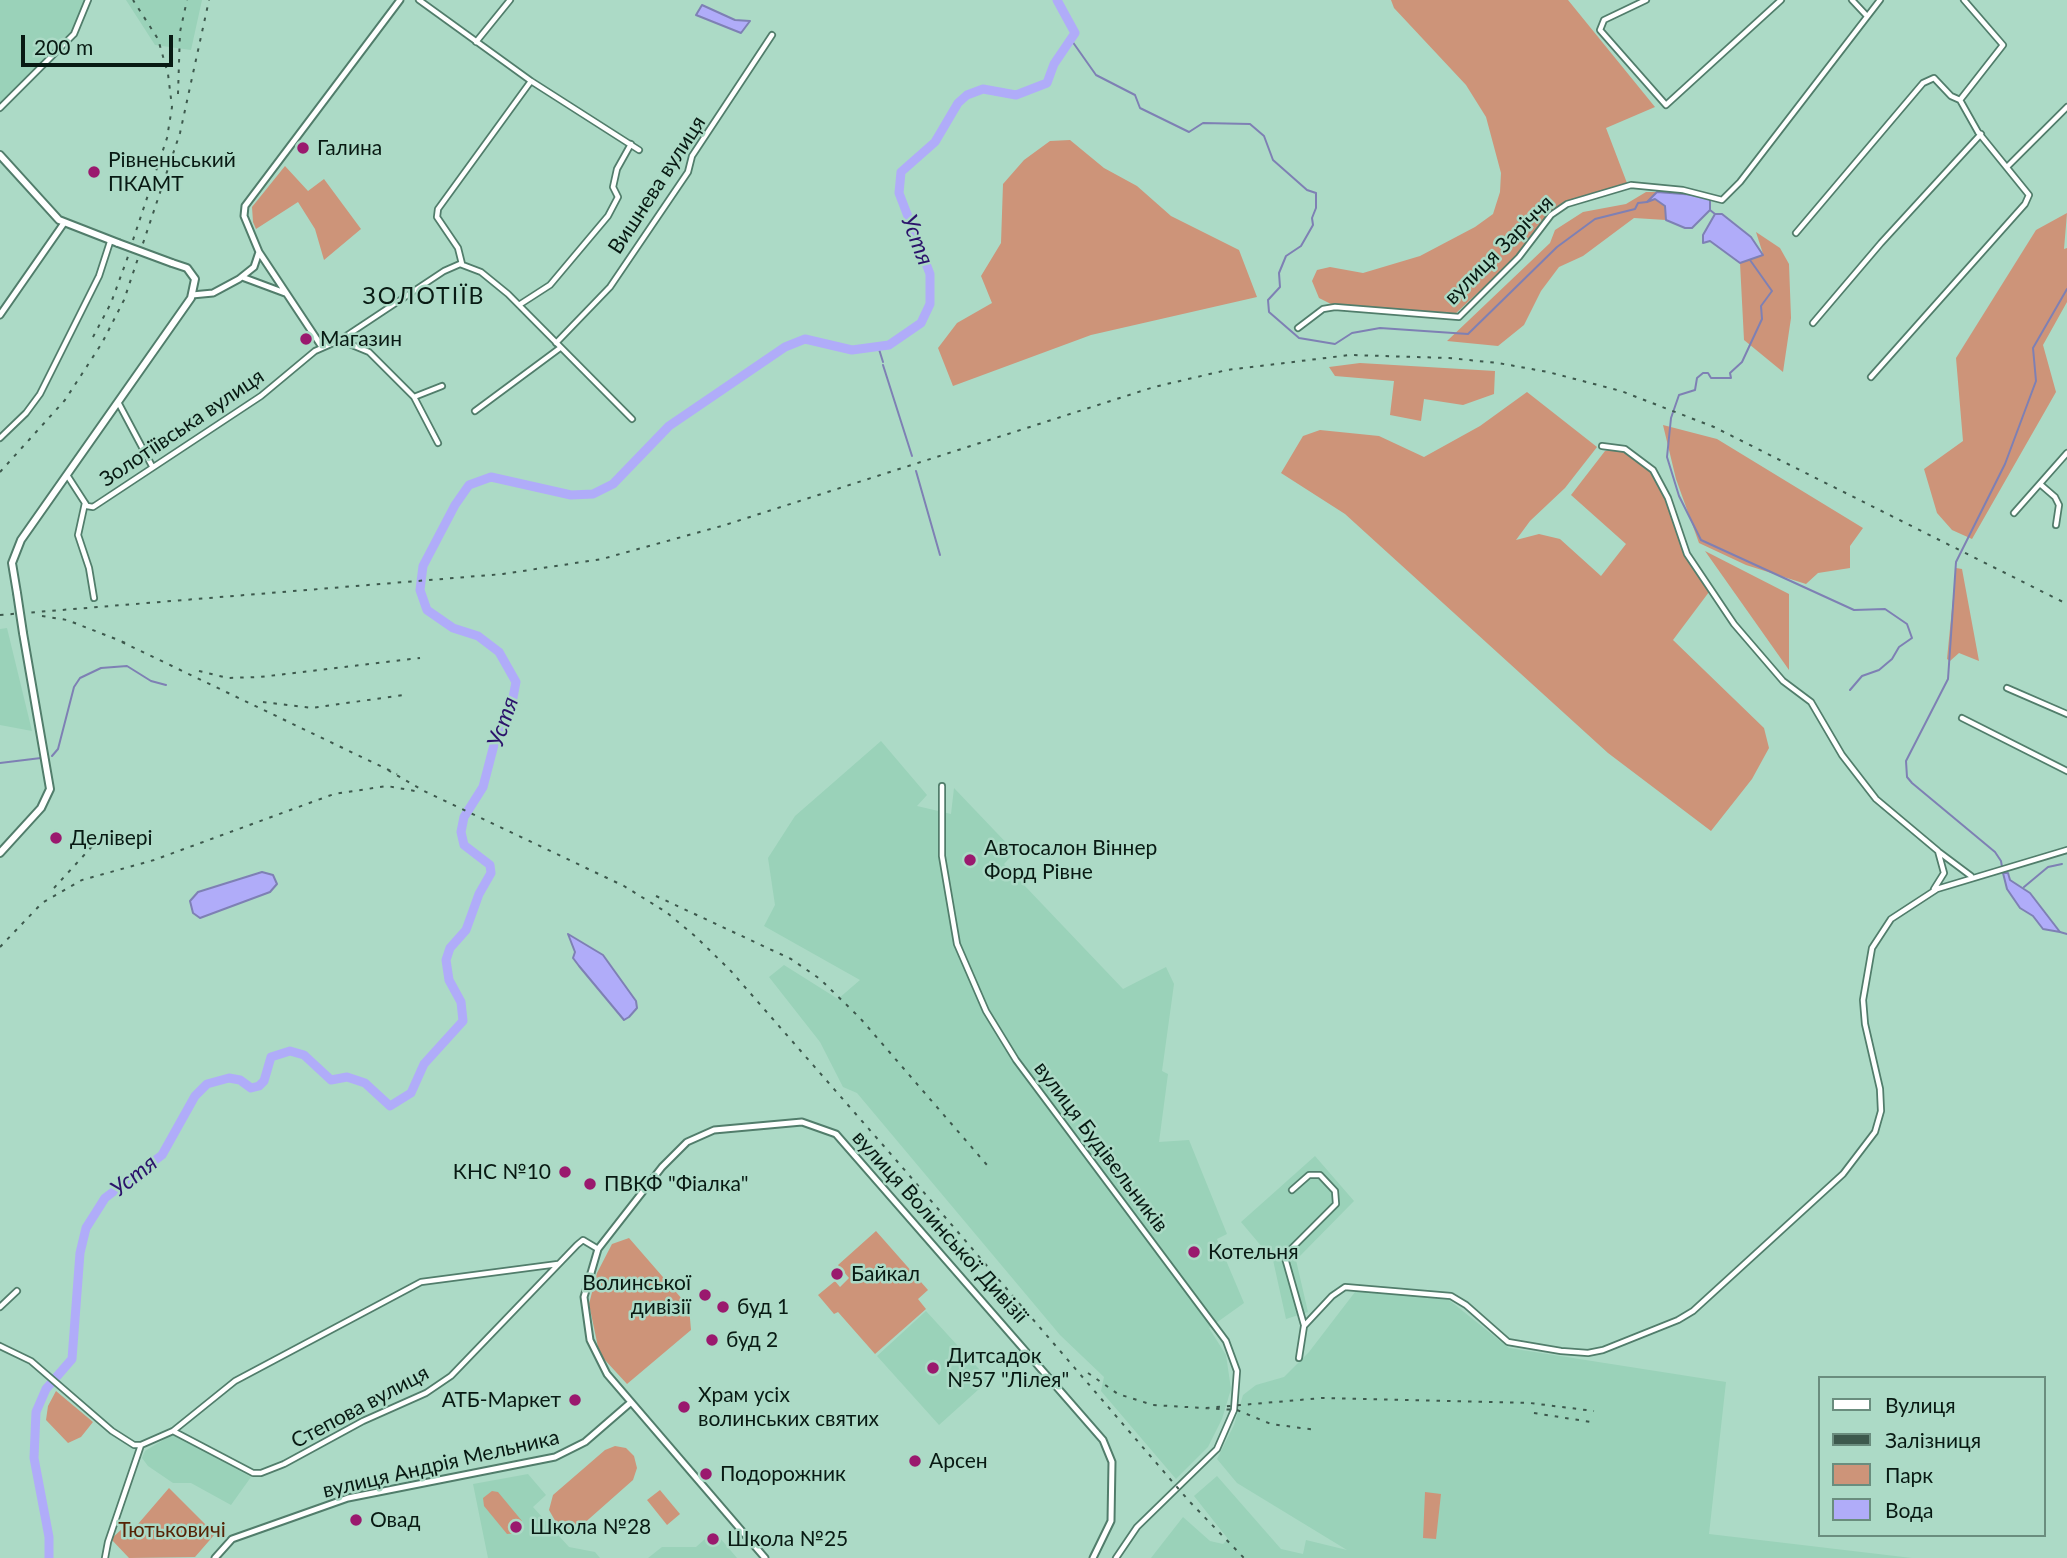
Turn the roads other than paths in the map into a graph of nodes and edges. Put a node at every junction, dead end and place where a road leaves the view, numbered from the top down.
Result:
1 (88, 0) edge
2 (400, 0) edge
3 (419, 0) edge
4 (510, 0) edge
5 (1646, 0) edge
6 (1781, 0) edge
7 (1852, 0) edge
8 (1880, 0) edge
9 (1964, 0) edge
10 (1867, 16) junction
11 (772, 35) dead end
12 (476, 42) junction
13 (531, 81) junction
14 (1960, 100) junction
15 (2067, 107) edge
16 (0, 108) edge
17 (1980, 134) junction
18 (631, 144) junction
19 (639, 150) dead end
20 (0, 155) edge
21 (2008, 166) junction
22 (64, 223) junction
23 (1796, 233) dead end
24 (110, 242) junction
25 (259, 252) junction
26 (462, 264) junction
27 (242, 277) junction
28 (285, 293) junction
29 (192, 295) junction
30 (519, 304) junction
31 (0, 315) edge
32 (1813, 323) dead end
33 (1298, 328) dead end
34 (340, 340) junction
35 (556, 343) junction
36 (323, 347) junction
37 (561, 348) junction
38 (1871, 377) dead end
39 (442, 386) dead end
40 (414, 397) junction
41 (118, 401) junction
42 (475, 411) dead end
43 (632, 419) dead end
44 (0, 438) edge
45 (438, 443) dead end
46 (1602, 446) dead end
47 (2067, 453) edge
48 (152, 466) junction
49 (67, 475) junction
50 (2040, 484) junction
51 (85, 502) junction
52 (2014, 513) dead end
53 (2056, 524) dead end
54 (94, 598) dead end
55 (2007, 688) dead end
56 (2067, 714) edge
57 (1962, 718) dead end
58 (2067, 771) edge
59 (942, 786) dead end
60 (2067, 850) edge
61 (1938, 851) junction
62 (0, 853) edge
63 (1974, 876) junction
64 (1931, 892) junction
65 (1292, 1190) dead end
66 (598, 1250) junction
67 (558, 1264) junction
68 (17, 1292) dead end
69 (0, 1307) edge
70 (1304, 1326) junction
71 (0, 1346) edge
72 (1299, 1359) dead end
73 (630, 1403) junction
74 (173, 1431) junction
75 (141, 1445) junction
76 (105, 1558) edge
77 (215, 1558) edge
78 (765, 1558) edge
79 (1093, 1558) edge
80 (1116, 1558) edge

1 - 16 street
2 - 25 street
3 - 12 street
4 - 12 street
5 - 6 street
7 - 10 street
8 - 10 street, вулиця Заріччя
9 - 14 street
10 - 33 street, вулиця Заріччя
11 - 35 street, Вишнева вулиця
12 - 13 street
13 - 18 street
13 - 26 street
14 - 17 street
14 - 23 street
15 - 21 street
17 - 21 street
17 - 32 street
18 - 19 street
18 - 30 street
20 - 22 main road
21 - 38 street
22 - 24 main road
22 - 31 street
24 - 29 main road, bridge
24 - 44 street
25 - 27 street
25 - 28 street
26 - 30 street
26 - 34 street, Золотіївська вулиця
27 - 28 street
27 - 29 street
28 - 36 street
29 - 41 main road
30 - 35 street
34 - 36 street, Золотіївська вулиця
34 - 40 street
35 - 37 street
36 - 48 street, Золотіївська вулиця
37 - 42 street
37 - 43 street
39 - 40 street
40 - 45 street
41 - 48 street
41 - 49 main road
46 - 61 street
47 - 50 street
48 - 51 street, Золотіївська вулиця
49 - 51 street, Золотіївська вулиця
49 - 62 main road, bridge
50 - 52 street
50 - 53 street
51 - 54 street
55 - 56 street
57 - 58 street
59 - 80 street, вулиця Будівельників
60 - 63 street
61 - 63 street
61 - 64 street
63 - 64 street
64 - 70 street
65 - 70 street
66 - 67 street, Степова вулиця
66 - 73 street, вулиця Волинської Дивізії
66 - 79 street, вулиця Волинської Дивізії
67 - 74 street
67 - 74 street, Степова вулиця
68 - 69 street
70 - 72 street
71 - 75 street
73 - 77 street, вулиця Андрія Мельника
73 - 78 street, вулиця Волинської Дивізії
74 - 75 street
75 - 76 street

